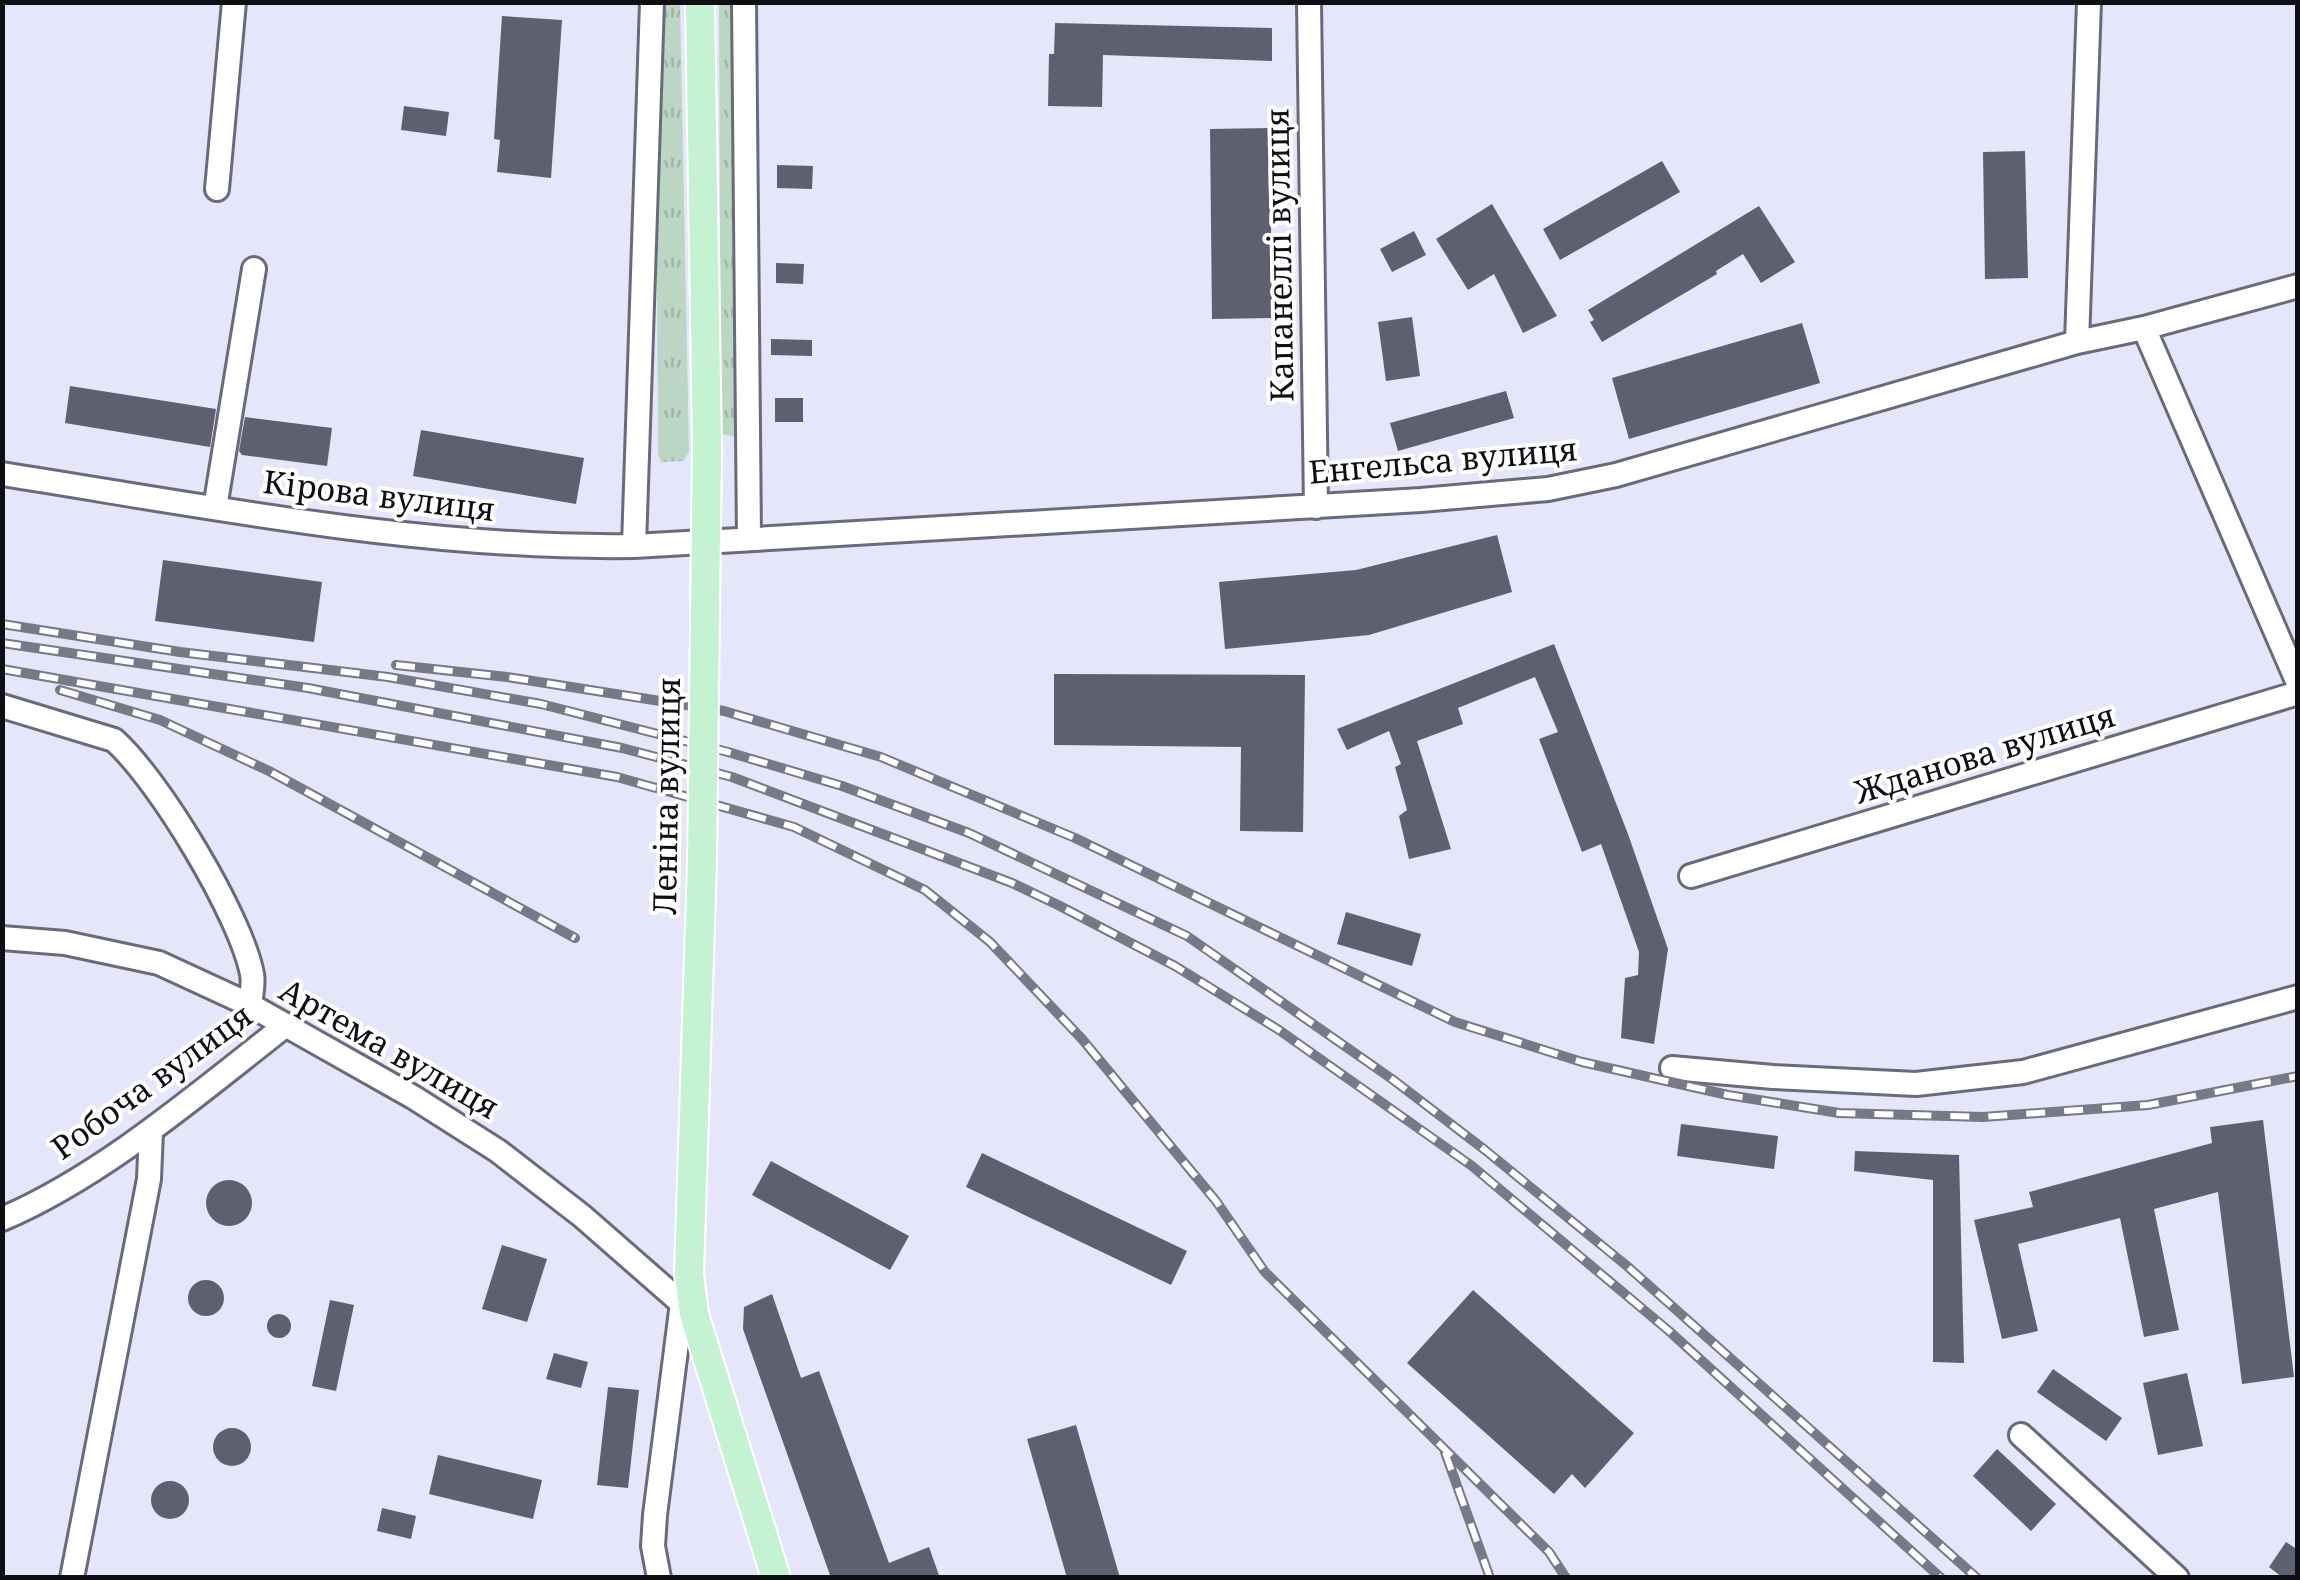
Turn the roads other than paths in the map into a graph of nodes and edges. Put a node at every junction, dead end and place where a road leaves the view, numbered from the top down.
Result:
1 (234, 2) edge
2 (652, 2) edge
3 (700, 2) edge
4 (744, 2) edge
5 (1309, 2) edge
6 (2089, 2) edge
7 (217, 189) dead end
8 (254, 269) dead end
9 (2298, 286) edge
10 (2144, 328) junction
11 (2077, 342) junction
12 (2, 474) edge
13 (1316, 507) junction
14 (214, 508) junction
15 (749, 538) junction
16 (634, 546) junction
17 (2298, 682) edge
18 (2298, 693) edge
19 (2, 706) edge
20 (1690, 876) dead end
21 (2, 938) edge
22 (2298, 997) edge
23 (250, 1005) junction
24 (286, 1025) junction
25 (1672, 1068) dead end
26 (151, 1131) junction
27 (2, 1219) edge
28 (688, 1308) junction
29 (2022, 1435) dead end
30 (72, 1578) edge
31 (658, 1578) edge
32 (776, 1578) edge
33 (2177, 1578) edge

1 - 7 street
2 - 16 street
3 - 28 main road, Леніна вулиця, bridge
4 - 15 street
5 - 13 street, Капанеллі вулиця
6 - 11 street
8 - 14 street
9 - 10 street, Енгельса вулиця
10 - 11 street, Енгельса вулиця
10 - 17 street
11 - 13 street, Енгельса вулиця
12 - 14 street, Кірова вулиця
13 - 15 street, Енгельса вулиця
14 - 16 street, Кірова вулиця
15 - 16 street, Кірова вулиця
18 - 20 street, Жданова вулиця
19 - 23 street
21 - 23 street, Артема вулиця
22 - 25 street
23 - 24 street, Артема вулиця
24 - 26 street, Робоча вулиця
24 - 28 street, Артема вулиця
26 - 27 street, Робоча вулиця
26 - 30 street
28 - 31 street
28 - 32 main road, Леніна вулиця
29 - 33 street

